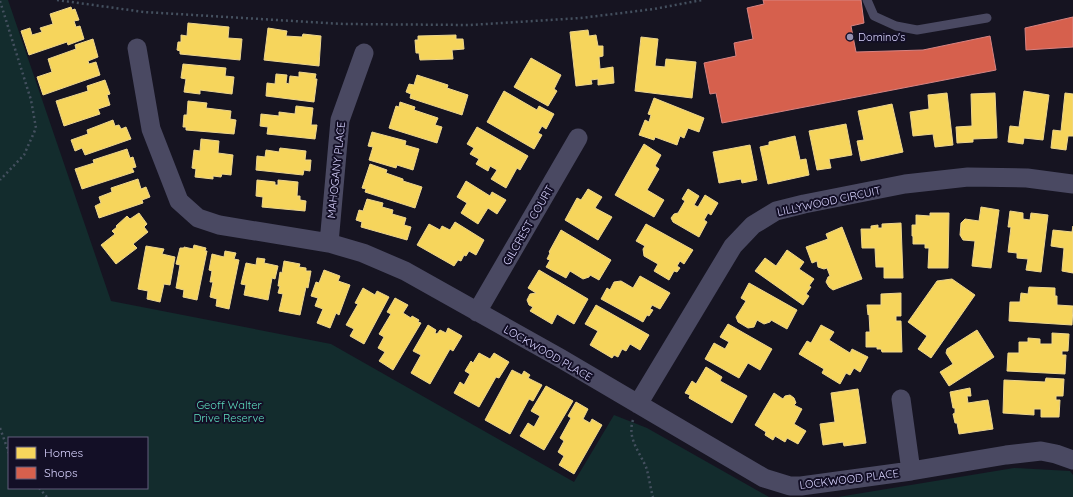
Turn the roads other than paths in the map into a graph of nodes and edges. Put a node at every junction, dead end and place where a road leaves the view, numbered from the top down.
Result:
1 (867, 0) edge
2 (987, 18) dead end
3 (138, 48) dead end
4 (364, 53) dead end
5 (578, 138) dead end
6 (1073, 184) edge
7 (329, 243) junction
8 (477, 312) junction
9 (901, 399) dead end
10 (638, 404) junction
11 (1072, 457) edge
12 (911, 471) junction

1 - 2 lane
3 - 7 street, LOCKWOOD PLACE
4 - 7 street, MAHOGANY PLACE
5 - 8 street, GILCREST COURT
6 - 10 street, LILLYWOOD CIRCUIT
7 - 8 street, LOCKWOOD PLACE
8 - 10 street, LOCKWOOD PLACE
9 - 12 street
10 - 12 street, LOCKWOOD PLACE
11 - 12 street, LOCKWOOD PLACE

